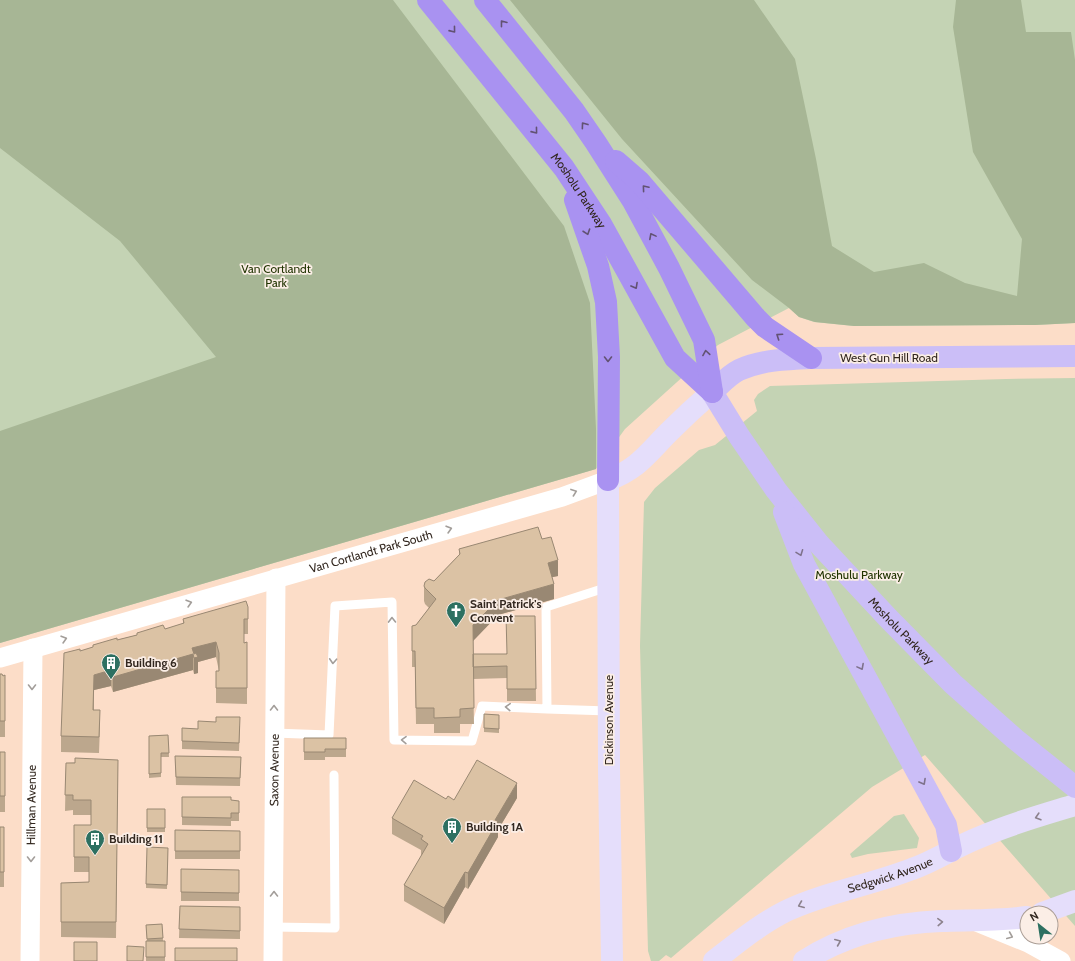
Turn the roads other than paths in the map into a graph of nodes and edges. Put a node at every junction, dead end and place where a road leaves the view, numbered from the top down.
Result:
1 (428, 0) edge
2 (485, 0) edge
3 (596, 143) junction
4 (564, 168) junction
5 (1075, 356) edge
6 (811, 358) junction
7 (712, 392) junction
8 (608, 480) junction
9 (776, 490) junction
10 (276, 578) junction
11 (608, 587) junction
12 (33, 648) junction
13 (0, 658) edge
14 (547, 708) junction
15 (608, 711) junction
16 (274, 733) junction
17 (334, 775) dead end
18 (1075, 787) edge
19 (1075, 805) edge
20 (951, 851) junction
21 (1075, 902) edge
22 (1059, 907) edge
23 (1019, 918) edge
24 (974, 921) junction
25 (273, 927) junction
26 (724, 958) edge
27 (30, 961) edge
28 (273, 961) edge
29 (612, 961) edge
30 (804, 961) edge
31 (1061, 961) edge

1 -> 4 highway, Mosholu Parkway
3 -> 2 highway, Mosholu Parkway
6 -> 3 highway
7 -> 3 highway, Mosholu Parkway
4 -> 7 highway, Mosholu Parkway
4 -> 8 highway
5 - 6 main road, West Gun Hill Road
6 - 7 main road, West Gun Hill Road
7 - 8 main road, Van Cortlandt Park South
7 - 9 main road, Mosholu Parkway
10 -> 8 street, Van Cortlandt Park South
8 - 11 main road, Dickinson Avenue
9 - 18 main road, Mosholu Parkway
9 -> 20 main road
12 -> 10 street, Van Cortlandt Park South
16 -> 10 street, Saxon Avenue
11 - 14 lane
11 - 15 main road, Dickinson Avenue
12 - 13 street, Van Cortlandt Park South
12 -> 27 street, Hillman Avenue
14 - 15 lane
14 -> 16 lane
15 - 29 main road, Dickinson Avenue
25 -> 16 street, Saxon Avenue
17 - 25 lane
19 -> 20 main road, Sedgwick Avenue
20 -> 26 main road, Sedgwick Avenue
21 - 22 main road
23 - 24 main road
30 -> 24 main road
24 -> 31 street
25 - 28 street, Saxon Avenue

